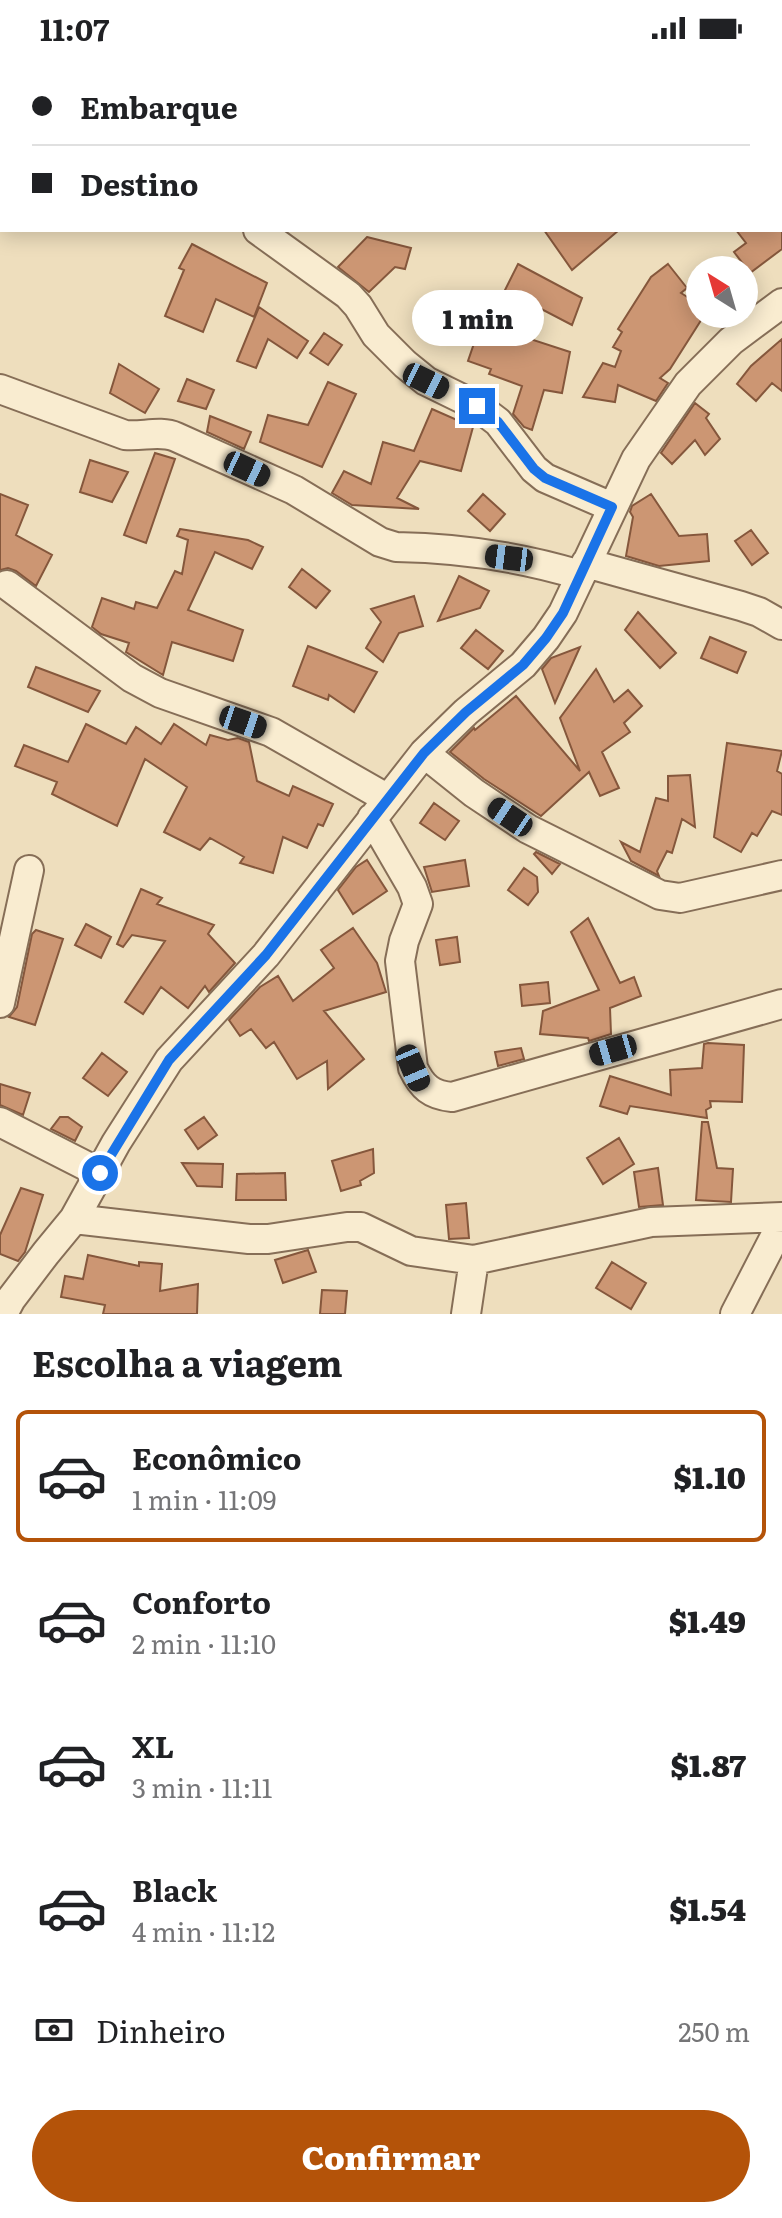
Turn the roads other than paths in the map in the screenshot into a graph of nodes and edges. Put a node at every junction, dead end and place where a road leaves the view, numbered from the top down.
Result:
1 (261, 232) edge
2 (782, 303) edge
3 (0, 389) edge
4 (612, 507) junction
5 (583, 569) junction
6 (7, 585) dead end
7 (782, 625) edge
8 (424, 753) junction
9 (380, 808) junction
10 (29, 870) dead end
11 (782, 875) edge
12 (0, 1003) edge
13 (782, 1004) edge
14 (0, 1122) edge
15 (100, 1173) junction
16 (74, 1219) junction
17 (782, 1220) edge
18 (474, 1260) junction
19 (3, 1314) edge
20 (466, 1314) edge
21 (735, 1314) edge

1 - 4 street
2 - 4 street
3 - 5 street
4 - 5 street
5 - 7 street
5 - 8 street
6 - 9 street
8 - 9 street
8 - 11 street
9 - 13 street
9 - 15 street
10 - 12 street
14 - 15 street
15 - 16 street
16 - 18 street
16 - 19 street
17 - 18 street
17 - 21 street
18 - 20 street

